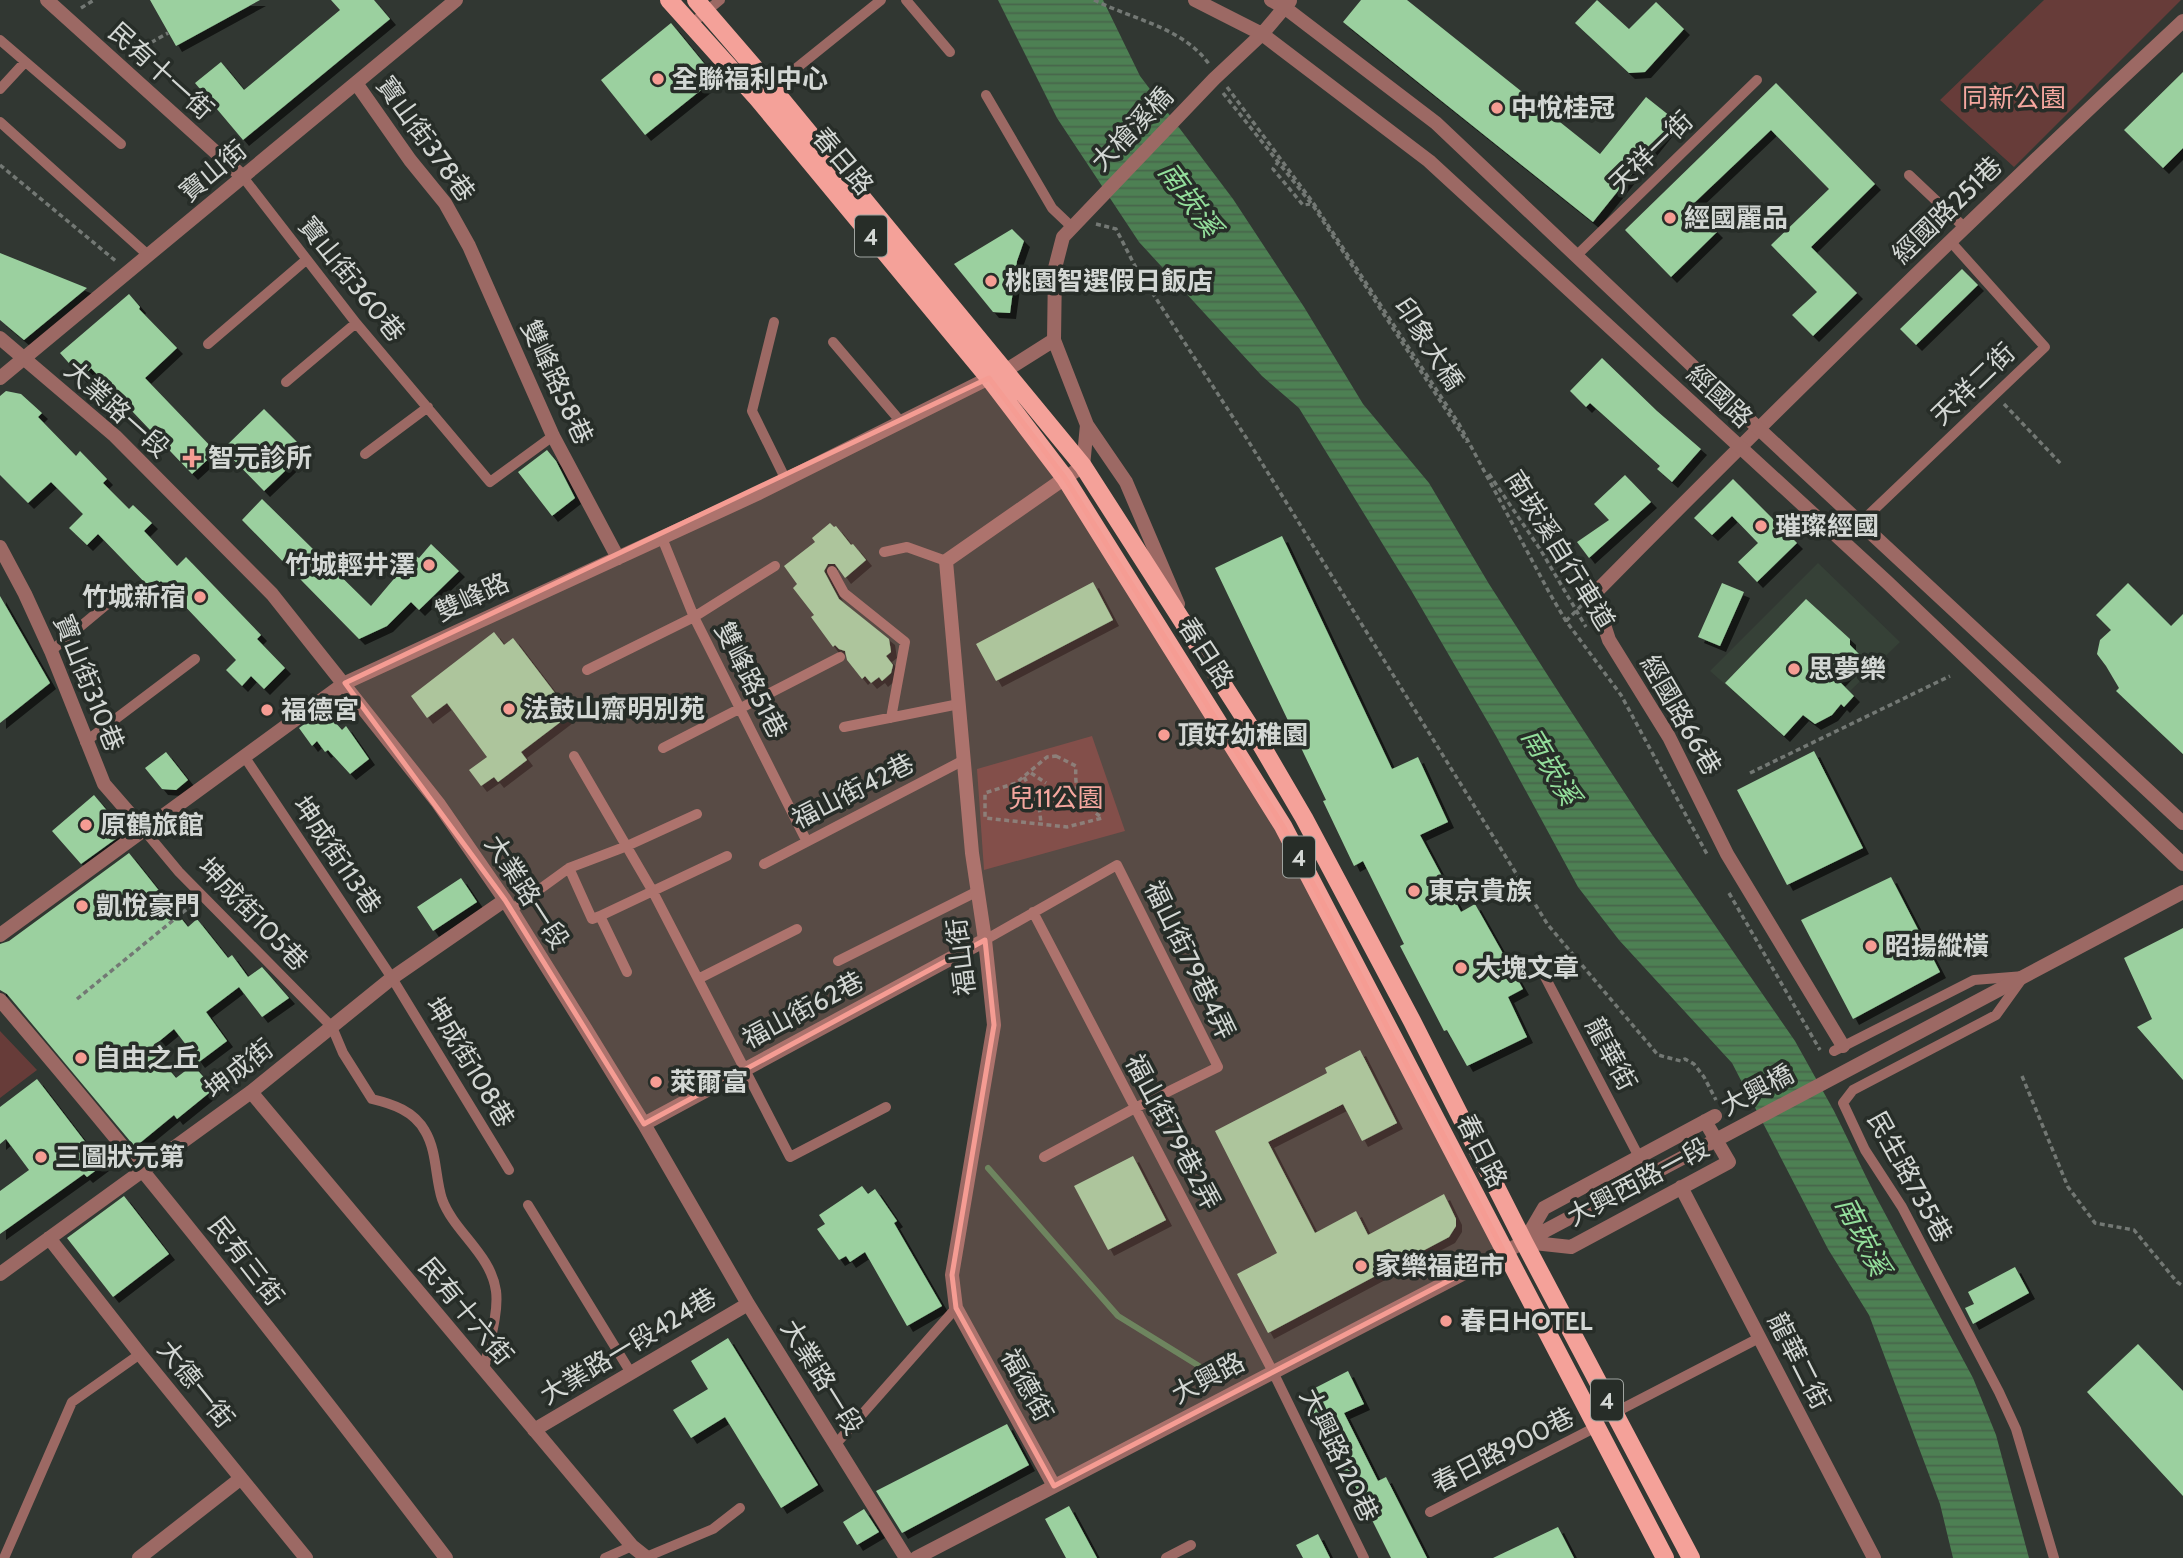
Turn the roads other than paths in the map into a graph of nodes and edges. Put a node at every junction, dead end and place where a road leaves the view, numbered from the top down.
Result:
1 (47, 0) edge
2 (456, 0) edge
3 (668, 0) edge
4 (720, 0) edge
5 (881, 0) edge
6 (906, 0) edge
7 (1195, 0) edge
8 (1282, 2) edge
9 (700, 6) edge
10 (2183, 21) edge
11 (690, 24) junction
12 (1262, 34) junction
13 (0, 40) edge
14 (950, 52) dead end
15 (25, 62) junction
16 (1757, 80) dead end
17 (356, 83) junction
18 (0, 89) edge
19 (765, 94) junction
20 (986, 95) dead end
21 (0, 122) edge
22 (121, 144) dead end
23 (1909, 175) dead end
24 (243, 177) junction
25 (456, 224) joint
26 (1075, 225) junction
27 (1964, 227) junction
28 (1950, 241) junction
29 (149, 256) junction
30 (1576, 256) junction
31 (306, 260) junction
32 (774, 322) dead end
33 (356, 323) junction
34 (0, 338) edge
35 (1054, 340) junction
36 (833, 342) dead end
37 (208, 344) dead end
38 (24, 358) junction
39 (997, 374) junction
40 (0, 378) edge
41 (286, 382) dead end
42 (428, 407) junction
43 (901, 422) junction
44 (1087, 425) junction
45 (553, 436) junction
46 (1748, 438) junction
47 (365, 454) dead end
48 (1083, 466) junction
49 (1065, 478) junction
50 (786, 480) junction
51 (1860, 523) junction
52 (662, 538) junction
53 (0, 547) edge
54 (884, 552) dead end
55 (618, 558) junction
56 (946, 561) junction
57 (775, 566) dead end
58 (832, 571) dead end
59 (117, 596) dead end
60 (694, 617) junction
61 (1192, 638) junction
62 (51, 651) junction
63 (840, 657) dead end
64 (195, 659) dead end
65 (587, 670) dead end
66 (345, 683) junction
67 (959, 704) junction
68 (740, 708) junction
69 (891, 718) junction
70 (844, 727) dead end
71 (85, 741) junction
72 (663, 748) dead end
73 (244, 756) junction
74 (574, 756) dead end
75 (964, 760) junction
76 (697, 814) dead end
77 (2183, 823) edge
78 (144, 830) junction
79 (806, 840) junction
80 (627, 846) junction
81 (727, 856) dead end
82 (2183, 863) edge
83 (764, 864) dead end
84 (569, 869) junction
85 (652, 890) junction
86 (978, 891) junction
87 (2183, 892) edge
88 (508, 905) junction
89 (1033, 912) junction
90 (600, 916) junction
91 (797, 929) dead end
92 (0, 935) edge
93 (985, 940) junction
94 (838, 961) dead end
95 (627, 972) dead end
96 (1543, 972) dead end
97 (2024, 976) junction
98 (392, 978) junction
99 (698, 979) junction
100 (0, 1000) edge
101 (332, 1027) junction
102 (1838, 1049) joint
103 (745, 1069) junction
104 (251, 1092) junction
105 (886, 1107) dead end
106 (1135, 1108) junction
107 (644, 1124) junction
108 (1044, 1157) dead end
109 (1639, 1157) junction
110 (144, 1170) junction
111 (509, 1170) dead end
112 (1682, 1187) junction
113 (528, 1205) dead end
114 (1552, 1227) joint
115 (49, 1238) junction
116 (1524, 1242) junction
117 (1504, 1252) junction
118 (0, 1274) edge
119 (748, 1304) junction
120 (956, 1308) junction
121 (1759, 1338) junction
122 (140, 1354) junction
123 (484, 1370) junction
124 (1273, 1372) junction
125 (631, 1373) junction
126 (1614, 1413) junction
127 (1596, 1427) junction
128 (534, 1430) junction
129 (835, 1445) junction
130 (240, 1479) junction
131 (1054, 1486) junction
132 (740, 1508) dead end
133 (1430, 1512) dead end
134 (1191, 1545) dead end
135 (632, 1546) junction
136 (647, 1557) edge
137 (4, 1558) edge
138 (139, 1558) edge
139 (306, 1558) edge
140 (446, 1558) edge
141 (605, 1558) edge
142 (905, 1558) edge
143 (916, 1558) edge
144 (1166, 1558) edge
145 (1364, 1558) edge
146 (1665, 1558) edge
147 (1690, 1558) edge
148 (1874, 1558) edge
149 (2054, 1558) edge

1 - 24 street, 民有十一街
2 - 17 street, 寶山街
3 - 11 main road, 春日路 / 4
4 - 9 lane
5 - 19 lane
6 - 14 lane
7 - 12 street, 經國路
8 - 12 street, 大檜溪橋
8 - 30 street, 經國路
9 - 11 lane
9 - 19 main road, 春日路 / 4
10 - 27 street, 經國路251巷
11 - 19 main road, 春日路 / 4
12 - 26 street, 大檜溪橋
12 - 46 street, 經國路
13 - 15 lane
15 - 18 lane
15 - 22 lane
16 - 30 lane, 天祥一街
17 - 24 street, 寶山街
17 - 25 street, 寶山街378巷
19 - 39 main road, 春日路 / 4
20 - 26 lane
21 - 29 lane
23 - 27 lane
24 - 29 street, 寶山街
24 - 31 lane, 寶山街360巷
25 - 45 street, 雙峰路58巷
26 - 35 street, 大檜溪橋
27 - 28 street, 經國路251巷
28 - 46 street, 經國路251巷
28 - 51 lane, 天祥二街
29 - 38 street, 寶山街
30 - 46 street, 經國路
31 - 33 lane, 寶山街360巷
31 - 37 lane
32 - 50 lane
33 - 41 lane
33 - 42 lane, 寶山街360巷
34 - 38 street, 大業路一段
35 - 39 street, 雙峰路
35 - 44 street
36 - 43 lane
38 - 40 street, 寶山街
38 - 66 street, 大業路一段
39 - 43 street, 雙峰路
39 - 48 main road, 春日路 / 4
39 - 49 main road, 春日路 / 4
42 - 45 lane, 寶山街360巷
42 - 47 lane
43 - 50 street, 雙峰路
44 - 48 street
44 - 61 street
45 - 55 street, 雙峰路58巷
46 - 51 street, 經國路
46 - 82 street, 經國路
46 - 102 street, 經國路66巷
48 - 49 street
48 - 61 main road, 春日路 / 4
49 - 56 street
49 - 117 main road, 春日路 / 4
50 - 52 street, 雙峰路
51 - 77 street, 經國路
52 - 55 street, 雙峰路
52 - 60 lane, 雙峰路51巷
53 - 62 street, 寶山街310巷
54 - 56 lane
55 - 66 street, 雙峰路
56 - 67 street, 福山街
57 - 60 lane
58 - 69 lane
59 - 62 lane
60 - 65 lane
60 - 68 lane, 雙峰路51巷
61 - 116 main road, 春日路 / 4
62 - 71 street, 寶山街310巷
63 - 68 lane
64 - 71 lane
66 - 73 street, 雙峰路
66 - 88 street, 大業路一段
67 - 69 lane
67 - 75 street, 福山街
68 - 72 lane
68 - 79 lane, 雙峰路51巷
69 - 70 lane
71 - 78 street, 寶山街310巷
73 - 78 street, 雙峰路
73 - 98 lane, 坤成街113巷
74 - 80 lane
75 - 79 lane, 福山街42巷
75 - 86 street, 福山街
76 - 80 lane
78 - 92 street, 雙峰路
78 - 101 lane, 坤成街105巷
79 - 83 lane, 福山街42巷
80 - 84 lane
80 - 85 lane
81 - 85 lane
84 - 88 lane
84 - 90 lane
85 - 90 lane
85 - 99 lane
86 - 93 street, 福山街
86 - 94 lane
87 - 97 street
88 - 98 street, 坤成街
88 - 107 street, 大業路一段
89 - 93 lane
89 - 106 lane, 福山街79巷2弄
89 - 106 lane, 福山街79巷4弄
90 - 95 lane
91 - 99 lane
93 - 103 street, 福山街62巷
93 - 120 street, 福山街
96 - 109 lane, 龍華街
97 - 102 lane
97 - 114 street, 大興橋
97 - 149 lane, 民生路735巷
98 - 101 street, 坤成街
98 - 111 lane, 坤成街108巷
99 - 103 lane
100 - 110 street, 民有三街
101 - 104 street, 坤成街
101 - 123 lane, 坤成街105巷
103 - 105 lane
103 - 107 street, 福山街62巷
104 - 110 street, 坤成街
104 - 123 street, 民有十六街
106 - 108 lane
106 - 124 lane, 福山街79巷2弄
107 - 119 street, 大業路一段
109 - 112 street, 大興西路一段
109 - 116 street, 大興西路一段
110 - 115 street, 坤成街
110 - 140 street, 民有三街
112 - 116 street, 大興西路一段
112 - 121 street, 龍華二街
113 - 125 lane
114 - 116 street, 大興西路一段
115 - 118 street, 坤成街
115 - 122 street, 大德一街
116 - 117 street, 大興路
116 - 126 main road, 春日路 / 4
117 - 124 street, 大興路
117 - 127 main road, 春日路 / 4
119 - 125 street, 大業路一段424巷
119 - 129 street, 大業路一段
120 - 129 lane
120 - 131 street, 福德街
121 - 126 lane
121 - 148 street, 龍華二街
122 - 130 street, 大德一街
122 - 137 lane
123 - 128 street, 民有十六街
124 - 131 street, 大興路
124 - 145 lane, 大興路120巷
125 - 128 street, 大業路一段424巷
126 - 147 main road, 春日路 / 4
127 - 133 lane, 春日路900巷
127 - 146 main road, 春日路 / 4
128 - 135 street, 民有十六街
129 - 142 street, 大業路一段
130 - 138 street
130 - 139 street, 大德一街
131 - 143 street, 大興路
132 - 136 lane
134 - 144 lane
135 - 136 street, 民有十六街
135 - 141 lane

